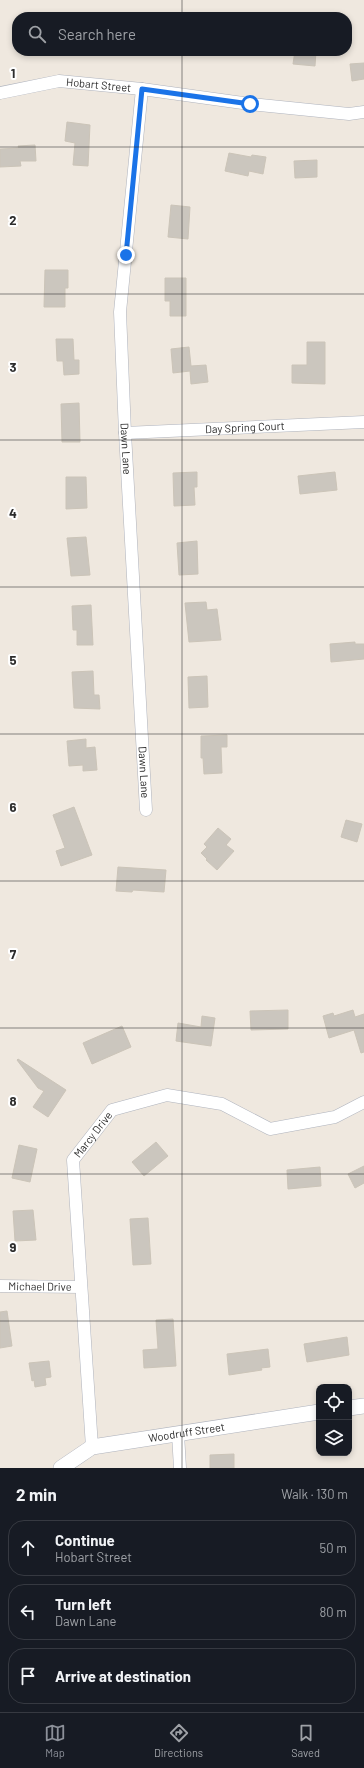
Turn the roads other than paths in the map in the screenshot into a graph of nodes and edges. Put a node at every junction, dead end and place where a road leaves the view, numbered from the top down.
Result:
1 (142, 89) junction
2 (0, 93) edge
3 (364, 112) edge
4 (364, 422) edge
5 (125, 433) junction
6 (146, 810) dead end
7 (364, 1102) edge
8 (0, 1286) edge
9 (81, 1288) junction
10 (364, 1406) edge
11 (352, 1408) edge
12 (316, 1412) edge
13 (178, 1434) junction
14 (92, 1446) junction
15 (61, 1468) edge
16 (180, 1468) edge

1 - 2 street, Hobart Street
1 - 3 street, Hobart Street
1 - 5 street, Dawn Lane
4 - 5 street, Day Spring Court
5 - 6 street, Dawn Lane
7 - 9 street, Marcy Drive
8 - 9 street, Michael Drive
9 - 14 street, Marcy Drive
10 - 11 street
12 - 13 street, Woodruff Street
13 - 14 street, Woodruff Street
13 - 16 street
14 - 15 street, Woodruff Street

